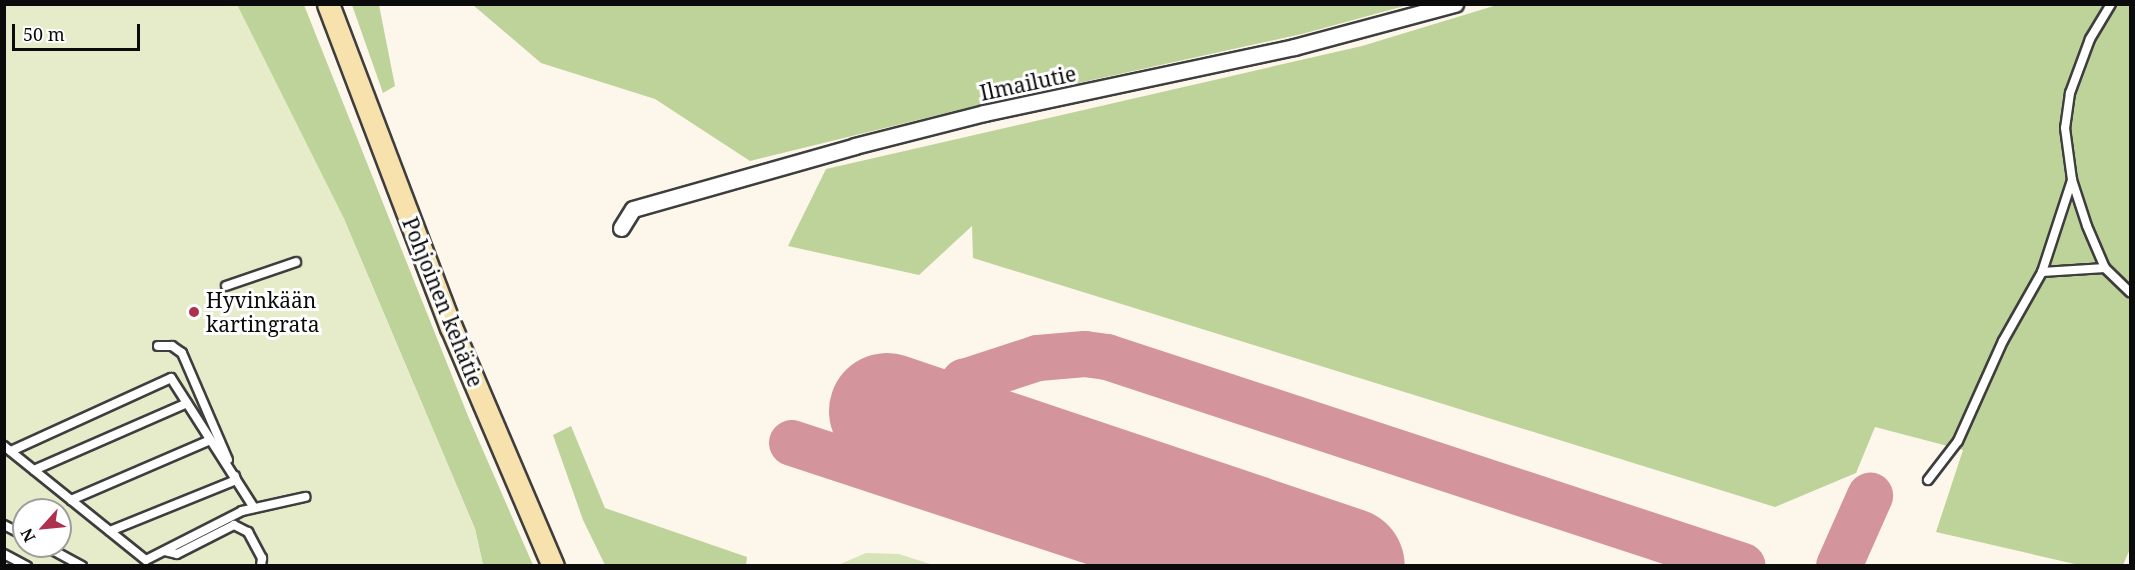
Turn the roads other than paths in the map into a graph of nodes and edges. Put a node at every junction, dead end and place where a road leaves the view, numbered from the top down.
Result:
1 (328, 4) edge
2 (335, 4) edge
3 (1455, 4) edge
4 (2111, 4) edge
5 (342, 35) junction
6 (2072, 180) junction
7 (621, 228) dead end
8 (296, 262) dead end
9 (2105, 268) junction
10 (2042, 272) junction
11 (226, 286) dead end
12 (2130, 292) edge
13 (158, 346) dead end
14 (187, 404) junction
15 (210, 440) junction
16 (8, 449) edge
17 (34, 470) junction
18 (236, 480) junction
19 (1928, 480) dead end
20 (305, 497) dead end
21 (69, 498) edge
22 (72, 500) edge
23 (72, 501) edge
24 (254, 508) junction
25 (110, 531) junction
26 (165, 551) junction
27 (4, 554) edge
28 (67, 558) edge
29 (143, 563) edge
30 (27, 566) edge
31 (82, 566) edge
32 (261, 566) edge
33 (553, 566) edge

1 - 5 main road, Pohjoinen kehätie
2 - 5 main road, Pohjoinen kehätie
3 - 7 street, Ilmailutie
4 - 6 lane
5 - 33 main road, Pohjoinen kehätie
6 - 9 lane
6 - 10 lane
8 - 11 lane
9 - 10 lane
9 - 12 lane
10 - 19 lane
13 - 18 lane
14 - 15 lane
14 - 16 lane
14 - 17 lane
15 - 18 lane
15 - 22 lane
16 - 17 lane
17 - 21 lane
18 - 24 lane
18 - 25 lane
20 - 24 lane
23 - 25 lane
24 - 26 lane
25 - 29 lane
26 - 29 lane
26 - 32 lane
27 - 30 lane
28 - 31 lane

